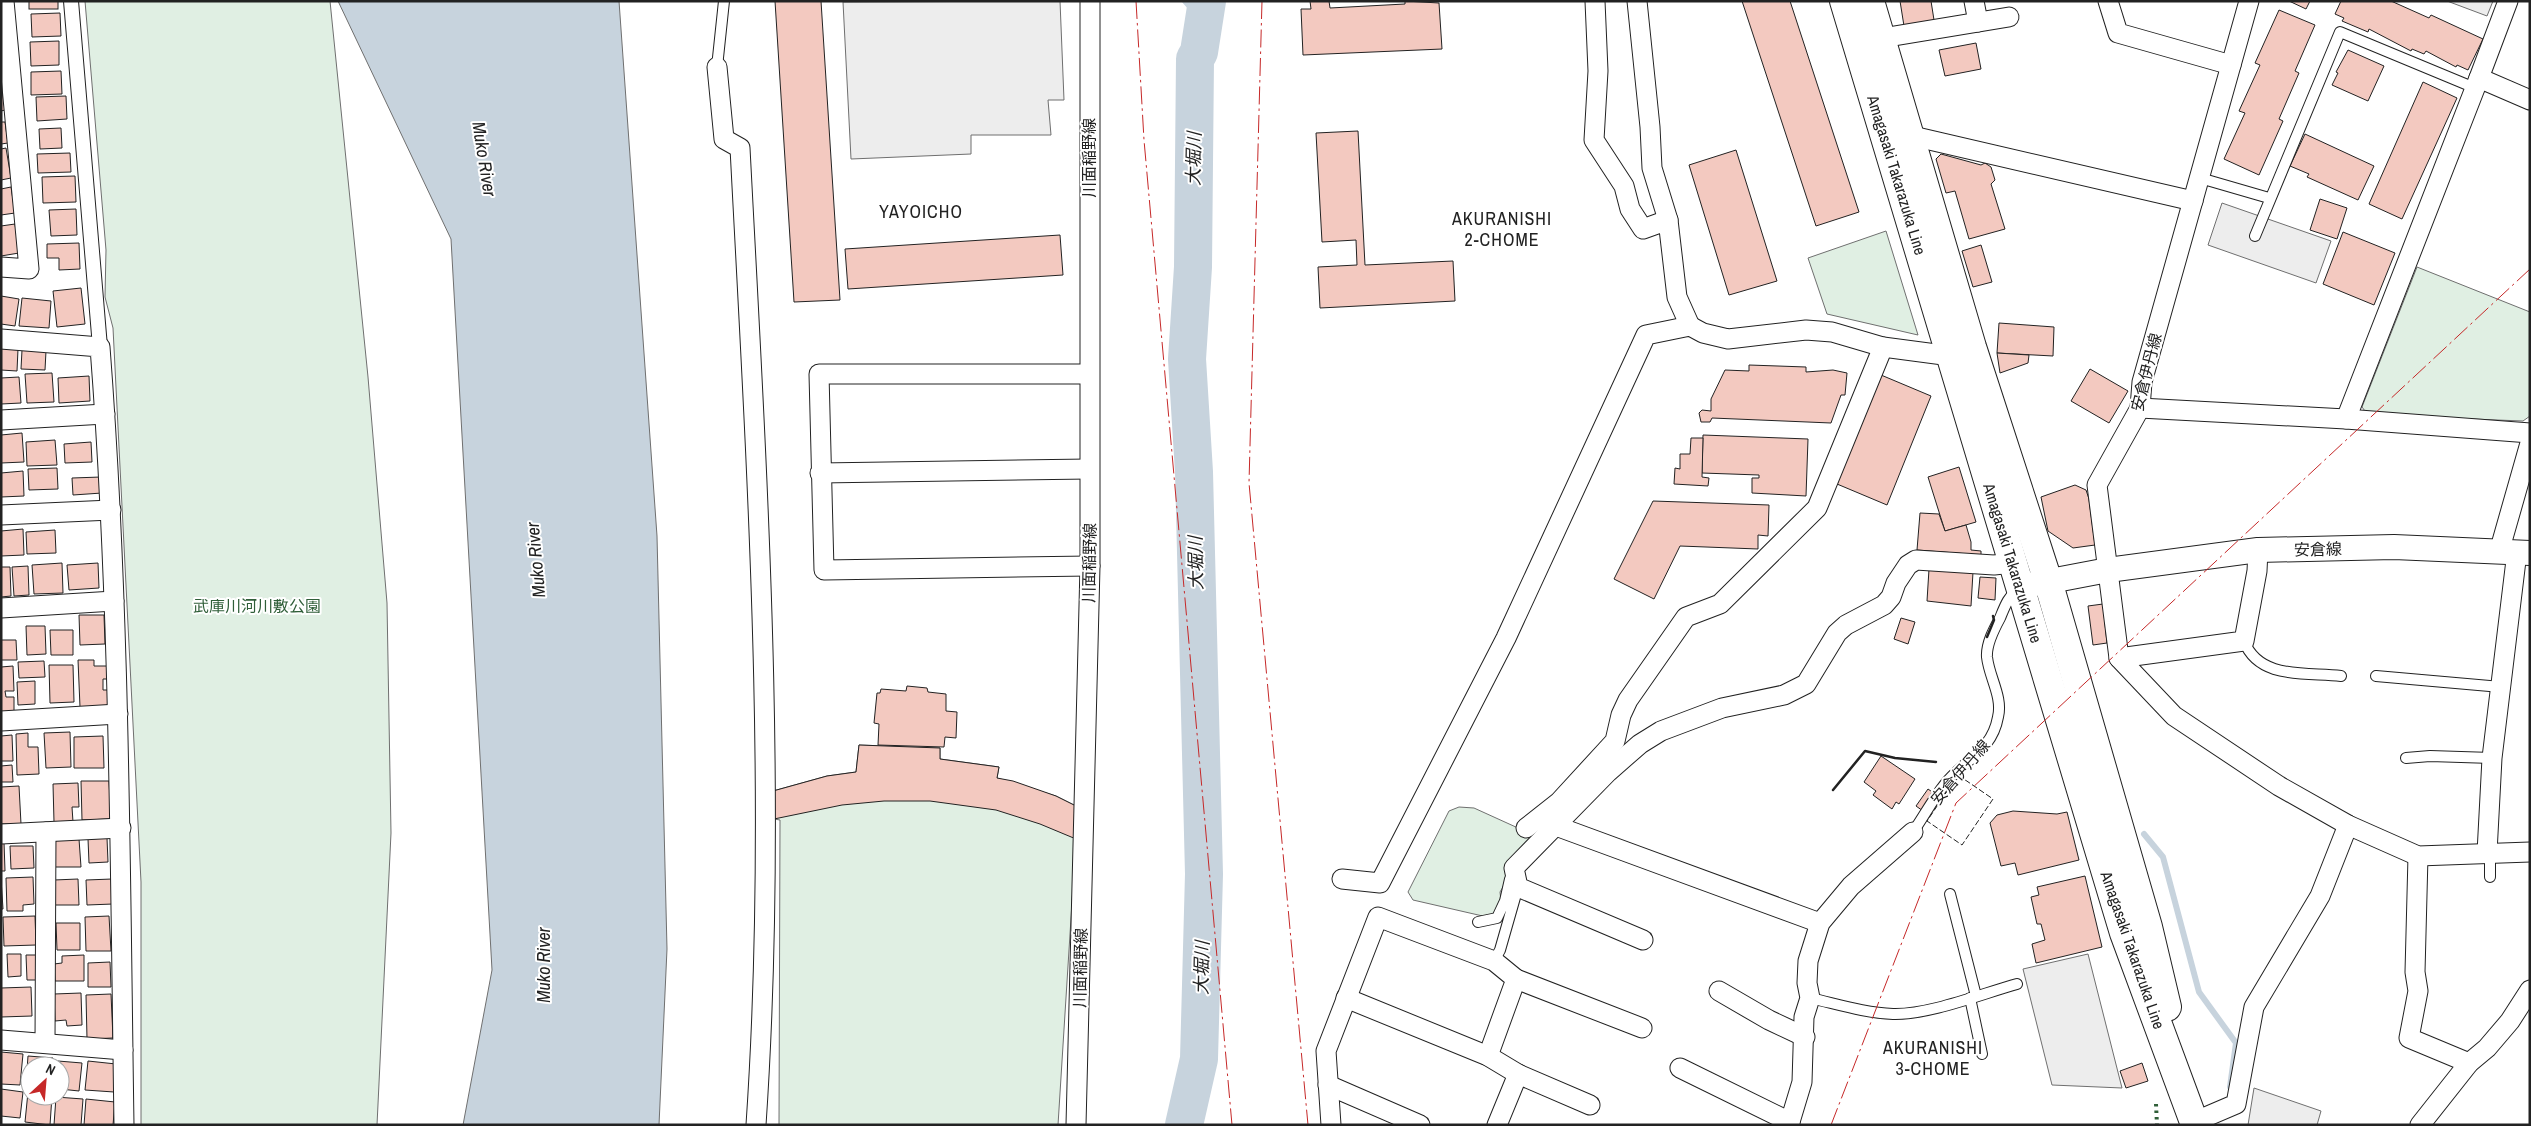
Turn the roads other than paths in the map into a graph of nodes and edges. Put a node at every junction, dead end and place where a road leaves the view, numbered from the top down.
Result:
1 (4, 1) edge
2 (70, 1) edge
3 (724, 1) edge
4 (1090, 1) edge
5 (1595, 1) edge
6 (1637, 1) edge
7 (1844, 1) edge
8 (1870, 1) edge
9 (1974, 1) edge
10 (2108, 1) edge
11 (2249, 1) edge
12 (2508, 1) edge
13 (2009, 16) dead end
14 (1978, 22) junction
15 (1882, 38) junction
16 (2231, 66) junction
17 (717, 67) joint
18 (2477, 83) junction
19 (2530, 100) edge
20 (1908, 135) junction
21 (2200, 178) junction
22 (2269, 198) junction
23 (2194, 201) junction
24 (1668, 220) junction
25 (2255, 236) dead end
26 (1, 267) edge
27 (1690, 326) junction
28 (1, 339) edge
29 (100, 347) junction
30 (1883, 347) junction
31 (1961, 351) junction
32 (1088, 374) junction
33 (2140, 408) junction
34 (105, 414) junction
35 (2346, 419) junction
36 (1, 420) edge
37 (2530, 433) edge
38 (2530, 443) edge
39 (1089, 469) junction
40 (820, 474) junction
41 (110, 510) junction
42 (1, 515) edge
43 (2258, 550) junction
44 (2515, 552) edge
45 (1090, 566) junction
46 (2108, 570) junction
47 (2017, 575) junction
48 (2048, 581) junction
49 (114, 601) junction
50 (1, 608) edge
51 (2244, 641) junction
52 (2119, 658) junction
53 (2341, 676) dead end
54 (2376, 676) dead end
55 (2501, 686) junction
56 (118, 714) junction
57 (1, 721) edge
58 (2406, 758) dead end
59 (2492, 758) junction
60 (2348, 825) junction
61 (1556, 826) junction
62 (121, 828) junction
63 (1526, 828) dead end
64 (46, 832) junction
65 (1913, 832) joint
66 (1, 834) edge
67 (2530, 852) edge
68 (2487, 853) junction
69 (2418, 856) junction
70 (2490, 877) dead end
71 (1342, 879) dead end
72 (1518, 887) junction
73 (1950, 894) dead end
74 (1478, 922) dead end
75 (1820, 923) junction
76 (1643, 940) dead end
77 (1494, 961) junction
78 (1516, 979) junction
79 (2016, 984) dead end
80 (2530, 990) edge
81 (1718, 991) dead end
82 (1973, 997) junction
83 (1346, 998) junction
84 (1810, 998) junction
85 (1642, 1028) dead end
86 (1804, 1037) junction
87 (1, 1040) edge
88 (46, 1044) junction
89 (123, 1050) junction
90 (1982, 1054) dead end
91 (1488, 1056) junction
92 (2469, 1063) junction
93 (1680, 1068) dead end
94 (1518, 1074) junction
95 (1328, 1085) junction
96 (1590, 1105) dead end
97 (2426, 1122) edge
98 (1789, 1123) edge
99 (2195, 1123) edge
100 (124, 1125) edge
101 (756, 1125) edge
102 (1076, 1125) edge
103 (1331, 1125) edge
104 (1420, 1125) edge
105 (1497, 1125) edge

1 - 26 street
2 - 29 street
3 - 17 lane
4 - 32 street, 川面稲野線
5 - 24 street
6 - 24 street
7 - 31 main road, Amagasaki Takarazuka Line
8 - 15 main road, Amagasaki Takarazuka Line
9 - 14 street
10 - 16 street
11 - 16 street, 安倉伊丹線
12 - 18 street
13 - 14 street
14 - 15 street
15 - 20 main road, Amagasaki Takarazuka Line
16 - 21 street, 安倉伊丹線
17 - 101 street
18 - 19 street
18 - 22 lane
18 - 35 street
20 - 23 street
20 - 31 main road, Amagasaki Takarazuka Line
21 - 22 lane
21 - 23 street, 安倉伊丹線
22 - 25 lane
23 - 33 street, 安倉伊丹線
24 - 27 street
27 - 30 street
27 - 71 street
28 - 29 street
29 - 34 street
30 - 31 street
30 - 63 street
31 - 47 main road, Amagasaki Takarazuka Line
31 - 48 main road, Amagasaki Takarazuka Line
32 - 39 street, 川面稲野線
32 - 40 street
33 - 35 street
33 - 46 street, 安倉伊丹線
34 - 36 street
34 - 41 street
35 - 37 street
38 - 44 street
39 - 40 street
39 - 45 street, 川面稲野線
40 - 45 street
41 - 42 street
41 - 49 street
43 - 44 street, 安倉線
43 - 46 street, 安倉線
43 - 51 street
44 - 55 street
45 - 102 street, 川面稲野線
46 - 48 street
46 - 52 street, 安倉伊丹線
47 - 48 street
47 - 61 street
47 - 65 lane, 安倉伊丹線
47 - 99 main road, Amagasaki Takarazuka Line
48 - 99 main road, Amagasaki Takarazuka Line
49 - 50 street
49 - 56 street
51 - 52 street
51 - 53 lane
52 - 60 street
54 - 55 lane
55 - 59 street
56 - 57 street
56 - 62 street
58 - 59 lane
59 - 68 street
60 - 69 street
60 - 99 street
61 - 72 street
61 - 75 street
62 - 64 street
62 - 89 street
64 - 66 street
64 - 88 street
65 - 75 street, 安倉伊丹線
67 - 68 street
68 - 69 street
68 - 70 lane
69 - 92 street
72 - 74 lane
72 - 76 street
72 - 77 lane
73 - 82 lane
75 - 84 street, 安倉伊丹線
77 - 78 street
77 - 83 street
78 - 85 street
78 - 91 street
79 - 82 lane
80 - 92 street
81 - 86 street
82 - 84 lane
82 - 90 lane
83 - 91 street
83 - 95 street
84 - 86 street, 安倉伊丹線
86 - 98 street, 安倉伊丹線
87 - 88 street
88 - 89 street
89 - 100 street
91 - 94 street
92 - 97 street
93 - 98 street
94 - 96 street
94 - 105 street
95 - 103 street
95 - 104 street

